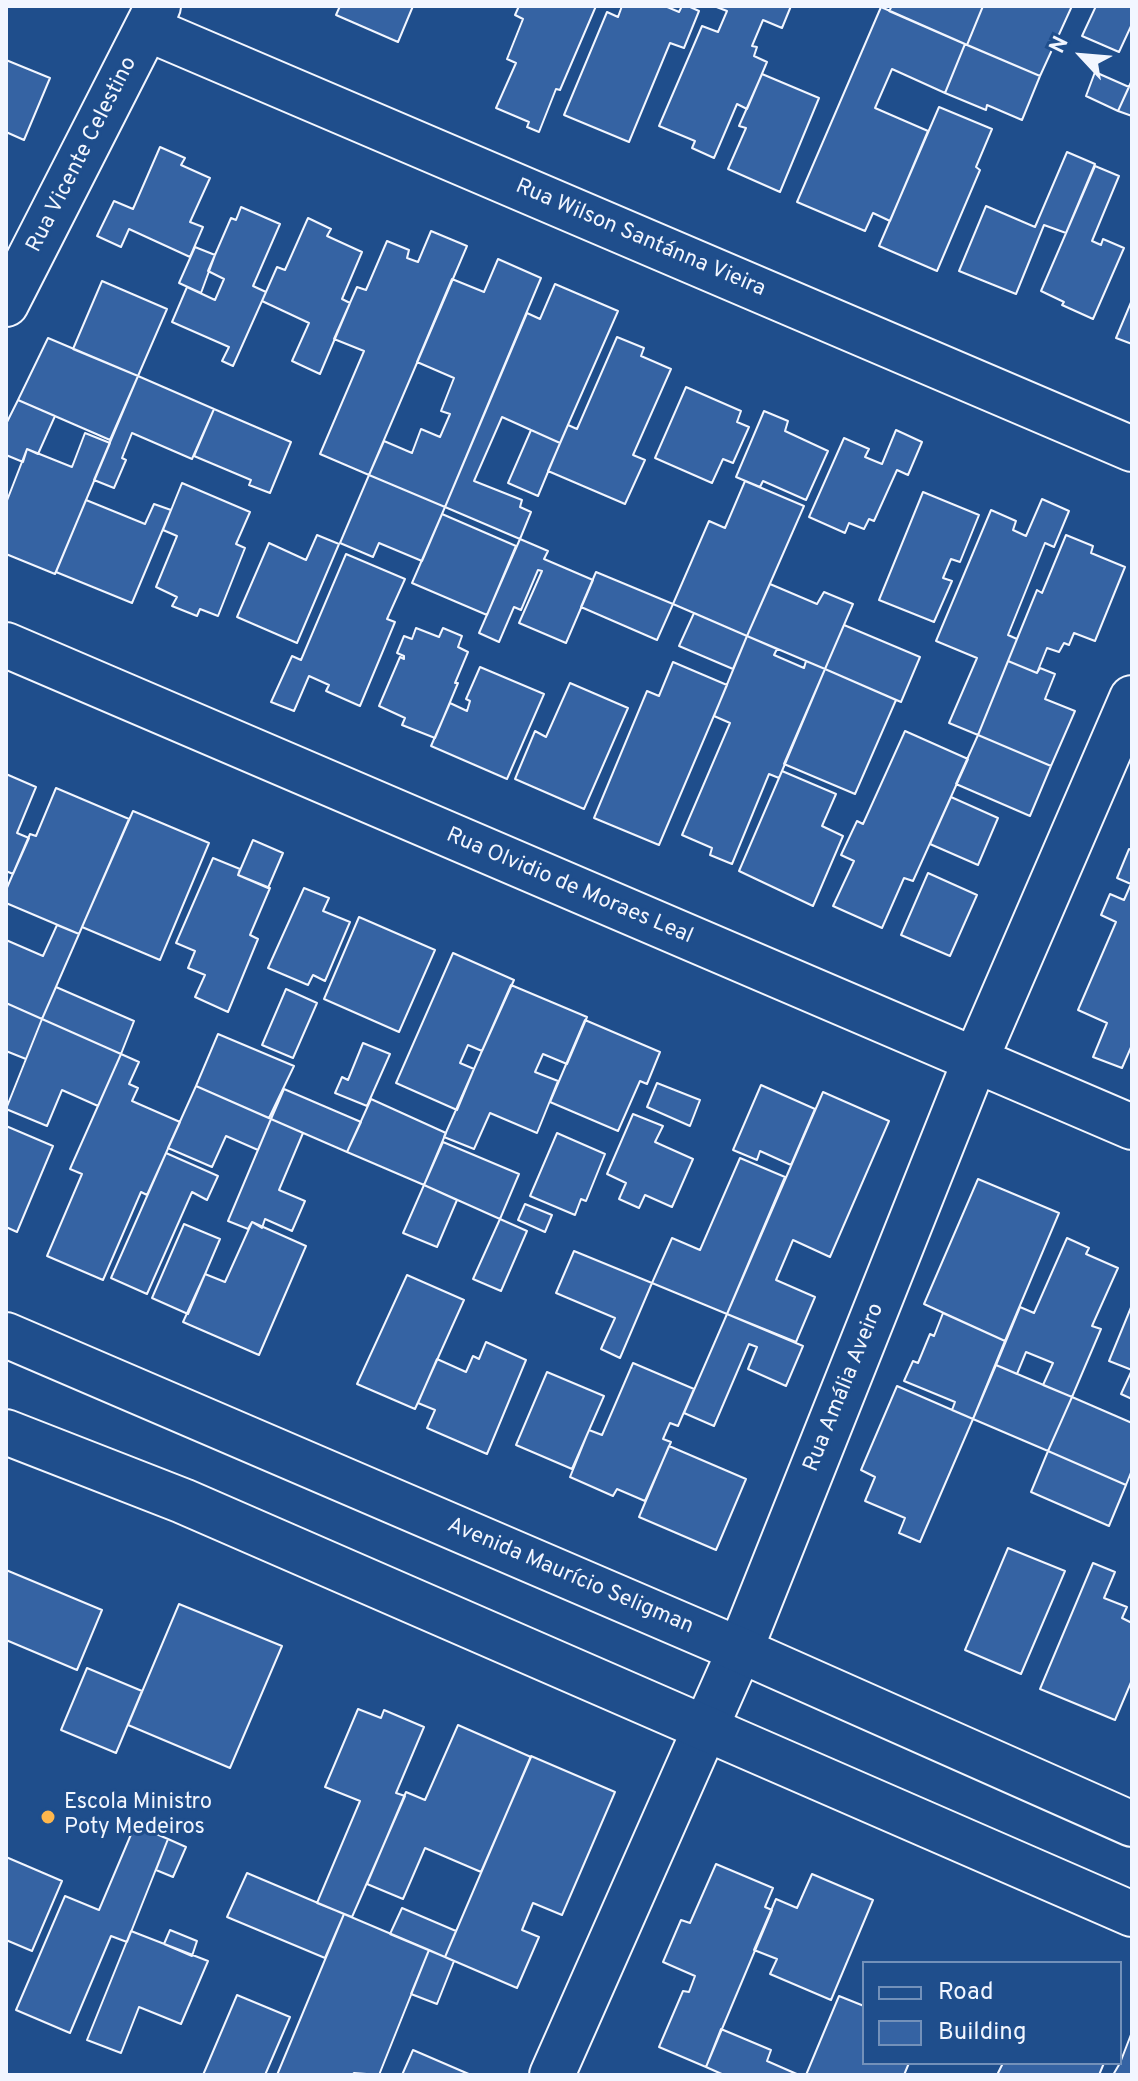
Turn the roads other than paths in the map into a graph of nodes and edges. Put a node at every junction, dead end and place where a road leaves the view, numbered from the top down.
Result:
1 (153, 18) edge
2 (6, 304) edge
3 (1132, 449) edge
4 (6, 645) edge
5 (1132, 698) edge
6 (975, 1061) junction
7 (1132, 1127) edge
8 (6, 1335) edge
9 (6, 1432) edge
10 (740, 1650) junction
11 (706, 1730) junction
12 (1132, 1824) edge
13 (1132, 1914) edge
14 (552, 2075) edge

1 - 2 street, Rua Vicente Celestino
1 - 3 street, Rua Wilson Santánna Vieira
4 - 6 street, Rua Olvidio de Moraes Leal
5 - 6 street, Rua Amália Aveiro
6 - 7 street, Rua Olvidio de Moraes Leal
6 - 10 street, Rua Amália Aveiro
8 - 10 street, Avenida Maurício Seligman
9 - 11 street
10 - 11 street, Rua Amália Aveiro
10 - 12 street, Avenida Maurício Seligman
11 - 13 street
11 - 14 street, Rua Amália Aveiro

